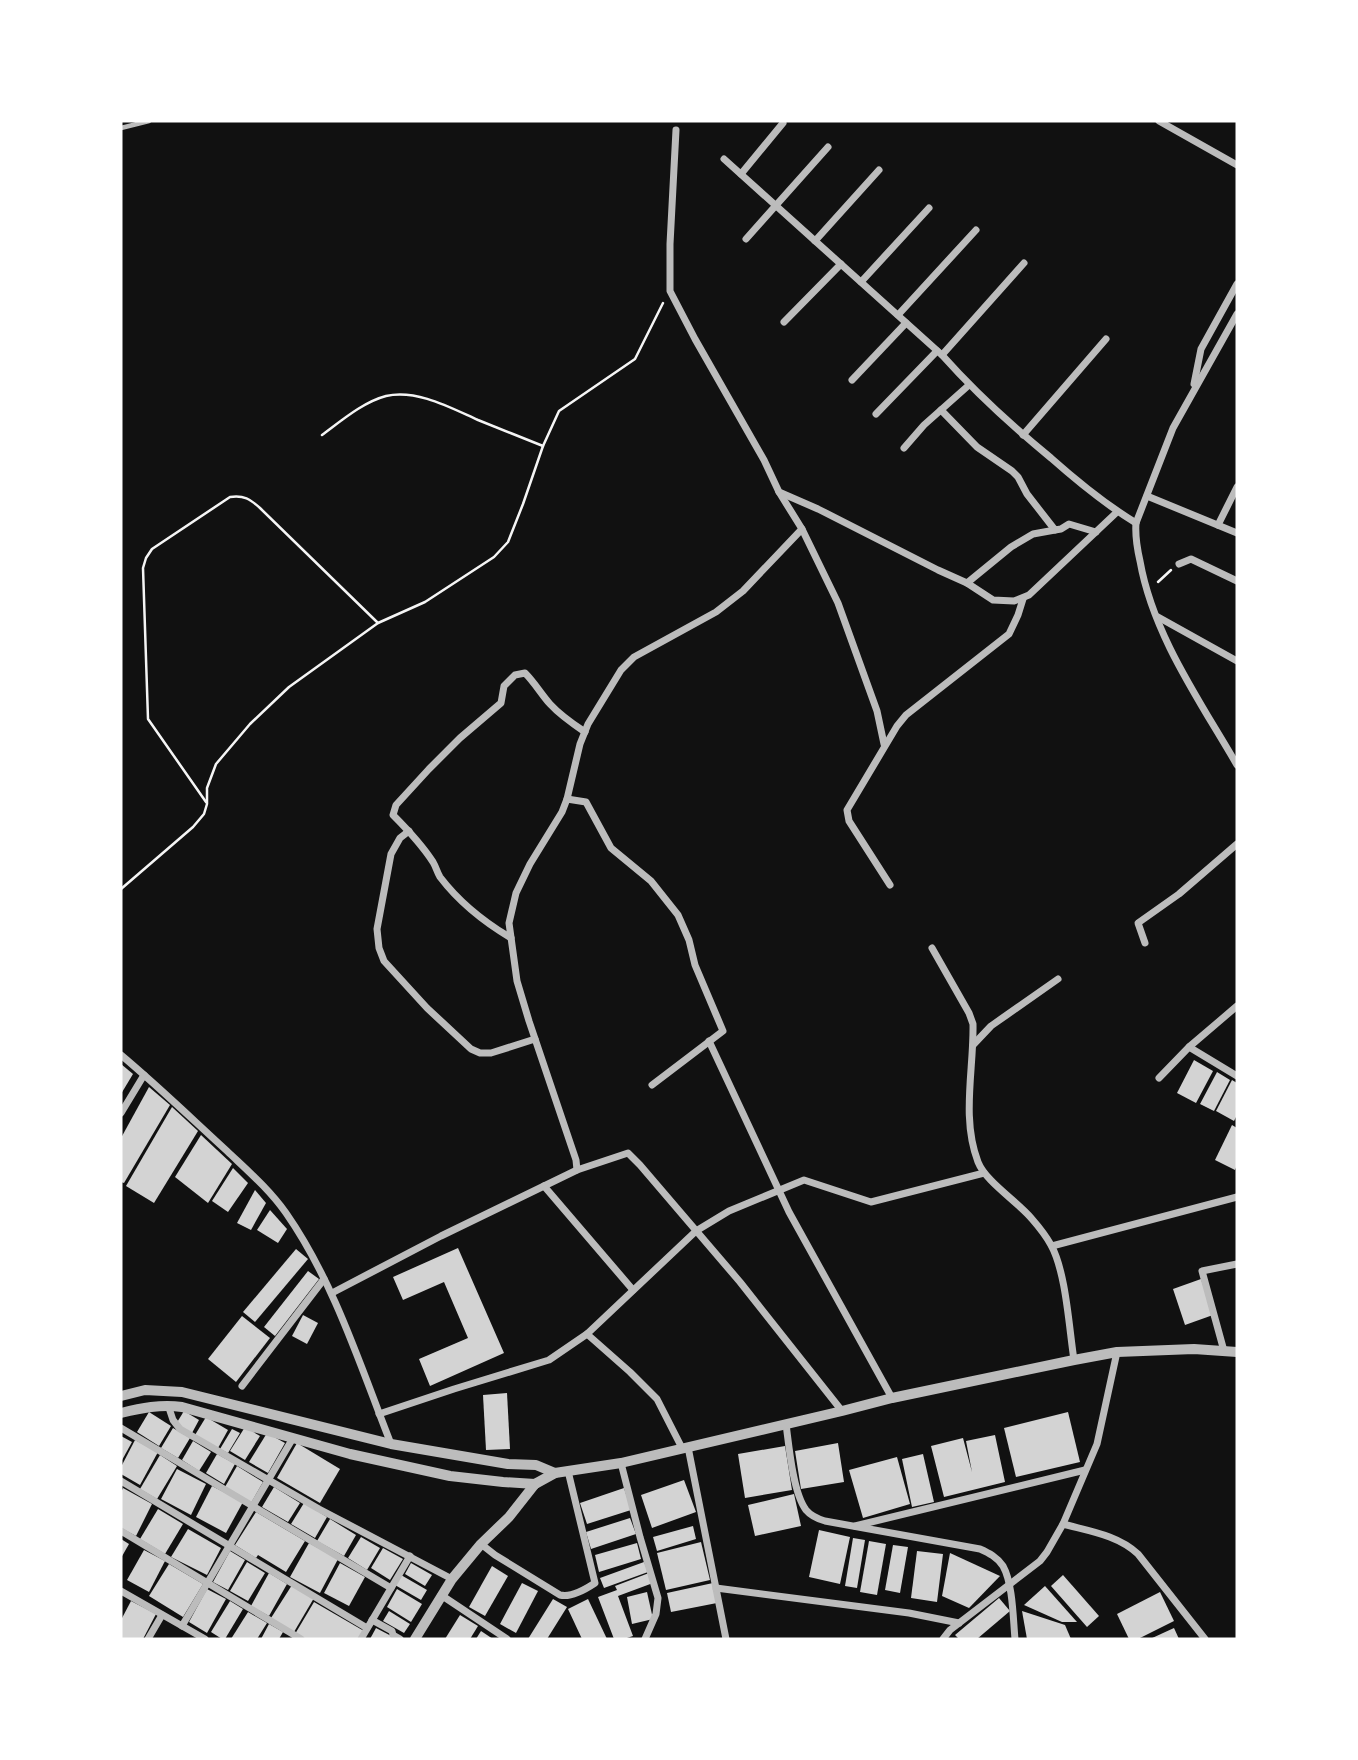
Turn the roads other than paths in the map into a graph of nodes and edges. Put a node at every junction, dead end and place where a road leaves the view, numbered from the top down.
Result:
1 (149, 121) edge
2 (1159, 121) edge
3 (783, 122) dead end
4 (121, 128) edge
5 (676, 130) dead end
6 (828, 147) dead end
7 (724, 159) dead end
8 (1237, 165) edge
9 (879, 170) dead end
10 (741, 174) junction
11 (776, 205) junction
12 (929, 208) dead end
13 (976, 230) dead end
14 (746, 239) dead end
15 (815, 241) junction
16 (841, 264) junction
17 (1024, 264) dead end
18 (861, 282) junction
19 (1237, 284) edge
20 (898, 315) junction
21 (1237, 315) edge
22 (783, 322) dead end
23 (906, 323) junction
24 (1106, 339) dead end
25 (939, 353) junction
26 (852, 380) dead end
27 (969, 385) junction
28 (1193, 392) junction
29 (941, 410) junction
30 (876, 414) dead end
31 (1023, 435) junction
32 (904, 448) dead end
33 (1237, 487) edge
34 (779, 492) junction
35 (1147, 496) junction
36 (1118, 512) junction
37 (1136, 523) junction
38 (1218, 525) junction
39 (802, 529) junction
40 (1055, 530) junction
41 (1096, 532) junction
42 (1237, 533) edge
43 (1179, 564) road end
44 (1237, 581) edge
45 (967, 583) junction
46 (1023, 599) junction
47 (1157, 617) junction
48 (1237, 661) edge
49 (585, 732) junction
50 (885, 745) junction
51 (1237, 765) edge
52 (567, 799) junction
53 (409, 831) junction
54 (1237, 844) edge
55 (890, 885) dead end
56 (511, 938) junction
57 (1144, 943) dead end
58 (932, 948) dead end
59 (1058, 979) dead end
60 (1237, 1006) edge
61 (535, 1039) junction
62 (709, 1041) junction
63 (972, 1047) junction
64 (1189, 1047) junction
65 (121, 1055) edge
66 (144, 1074) junction
67 (1237, 1076) edge
68 (1159, 1078) dead end
69 (652, 1085) dead end
70 (121, 1113) edge
71 (577, 1170) junction
72 (984, 1173) junction
73 (544, 1186) junction
74 (779, 1190) junction
75 (1237, 1197) edge
76 (696, 1231) junction
77 (1052, 1246) junction
78 (1237, 1264) edge
79 (324, 1279) junction
80 (633, 1290) junction
81 (332, 1293) junction
82 (587, 1334) junction
83 (1224, 1351) junction
84 (1117, 1352) junction
85 (1237, 1352) edge
86 (1074, 1360) junction
87 (242, 1386) dead end
88 (121, 1396) edge
89 (892, 1398) junction
90 (168, 1405) junction
91 (842, 1411) junction
92 (121, 1413) edge
93 (379, 1414) junction
94 (786, 1424) junction
95 (121, 1428) edge
96 (293, 1438) junction
97 (391, 1444) junction
98 (685, 1448) junction
99 (621, 1464) junction
100 (1086, 1470) junction
101 (568, 1471) junction
102 (555, 1473) junction
103 (268, 1480) junction
104 (121, 1481) edge
105 (536, 1484) junction
106 (253, 1506) junction
107 (1063, 1524) junction
108 (851, 1527) junction
109 (121, 1531) edge
110 (481, 1544) junction
111 (229, 1546) junction
112 (410, 1556) junction
113 (452, 1579) junction
114 (207, 1583) junction
115 (1009, 1584) junction
116 (391, 1588) junction
117 (716, 1588) junction
118 (121, 1591) edge
119 (441, 1595) junction
120 (162, 1615) junction
121 (372, 1620) junction
122 (959, 1623) junction
123 (182, 1626) junction
124 (367, 1628) junction
125 (148, 1639) edge
126 (203, 1639) edge
127 (301, 1639) edge
128 (361, 1639) edge
129 (400, 1639) edge
130 (415, 1639) edge
131 (507, 1639) edge
132 (645, 1639) edge
133 (726, 1639) edge
134 (943, 1639) edge
135 (1015, 1639) edge
136 (1205, 1639) edge

1 - 4 lane
2 - 8 street
3 - 10 street
5 - 34 street
6 - 11 street
7 - 10 street
9 - 15 street
10 - 11 street
11 - 14 street
11 - 15 street
12 - 18 street
13 - 20 street
15 - 16 street
16 - 18 street
16 - 22 street
17 - 25 street
18 - 20 street
19 - 28 street
20 - 23 street
21 - 28 street
23 - 25 street
23 - 26 street
24 - 31 street
25 - 27 street
25 - 30 street
27 - 29 street
27 - 31 street
28 - 35 street
29 - 32 street
29 - 40 street
31 - 36 street
33 - 38 street
34 - 39 street
34 - 45 street
35 - 37 street
35 - 38 street
36 - 37 street
36 - 41 street
37 - 47 street
38 - 42 street
39 - 49 street
39 - 50 street
40 - 41 street
40 - 45 street
41 - 46 street
43 - 44 street
45 - 46 street
46 - 50 street
47 - 48 street
47 - 51 street
49 - 52 street
49 - 53 street
50 - 55 street
52 - 56 street
52 - 62 street
53 - 56 street
53 - 61 street
54 - 57 street
56 - 61 street
58 - 63 street
59 - 63 street
60 - 64 street
61 - 71 street
62 - 69 street
62 - 74 street
63 - 72 street
64 - 67 street
64 - 68 street
65 - 66 street
66 - 70 street
66 - 79 street
71 - 73 street
71 - 76 street
72 - 74 street
72 - 77 street
73 - 80 street
73 - 81 street
74 - 76 street
74 - 89 street
75 - 77 street
76 - 80 street
76 - 91 street
77 - 86 street
78 - 83 street
79 - 81 street
79 - 87 street
80 - 82 street
81 - 93 street
82 - 93 street
82 - 98 street
83 - 84 street
83 - 85 street
84 - 86 street
84 - 100 street
86 - 89 street
88 - 97 street
89 - 91 street
90 - 92 street
90 - 96 street
90 - 103 street
91 - 94 street
93 - 97 street
94 - 98 street
94 - 108 street
95 - 106 street
96 - 103 street
96 - 105 street
97 - 102 street
98 - 99 street
98 - 117 street
99 - 101 street
99 - 132 street
100 - 107 street
100 - 108 street
101 - 102 street
101 - 110 street
102 - 105 street
103 - 106 street
103 - 112 street
104 - 111 street
105 - 110 street
106 - 111 street
106 - 116 street
107 - 115 street
107 - 136 street
108 - 115 street
109 - 114 street
110 - 113 street
111 - 114 street
111 - 124 street
112 - 113 street
112 - 116 street
113 - 119 street
114 - 123 street
114 - 127 street
115 - 122 street
115 - 135 street
116 - 121 street
117 - 122 street
117 - 133 street
118 - 120 street
119 - 130 street
119 - 131 street
120 - 123 street
120 - 125 street
121 - 124 street
121 - 129 street
122 - 134 street
123 - 126 street
124 - 128 street

